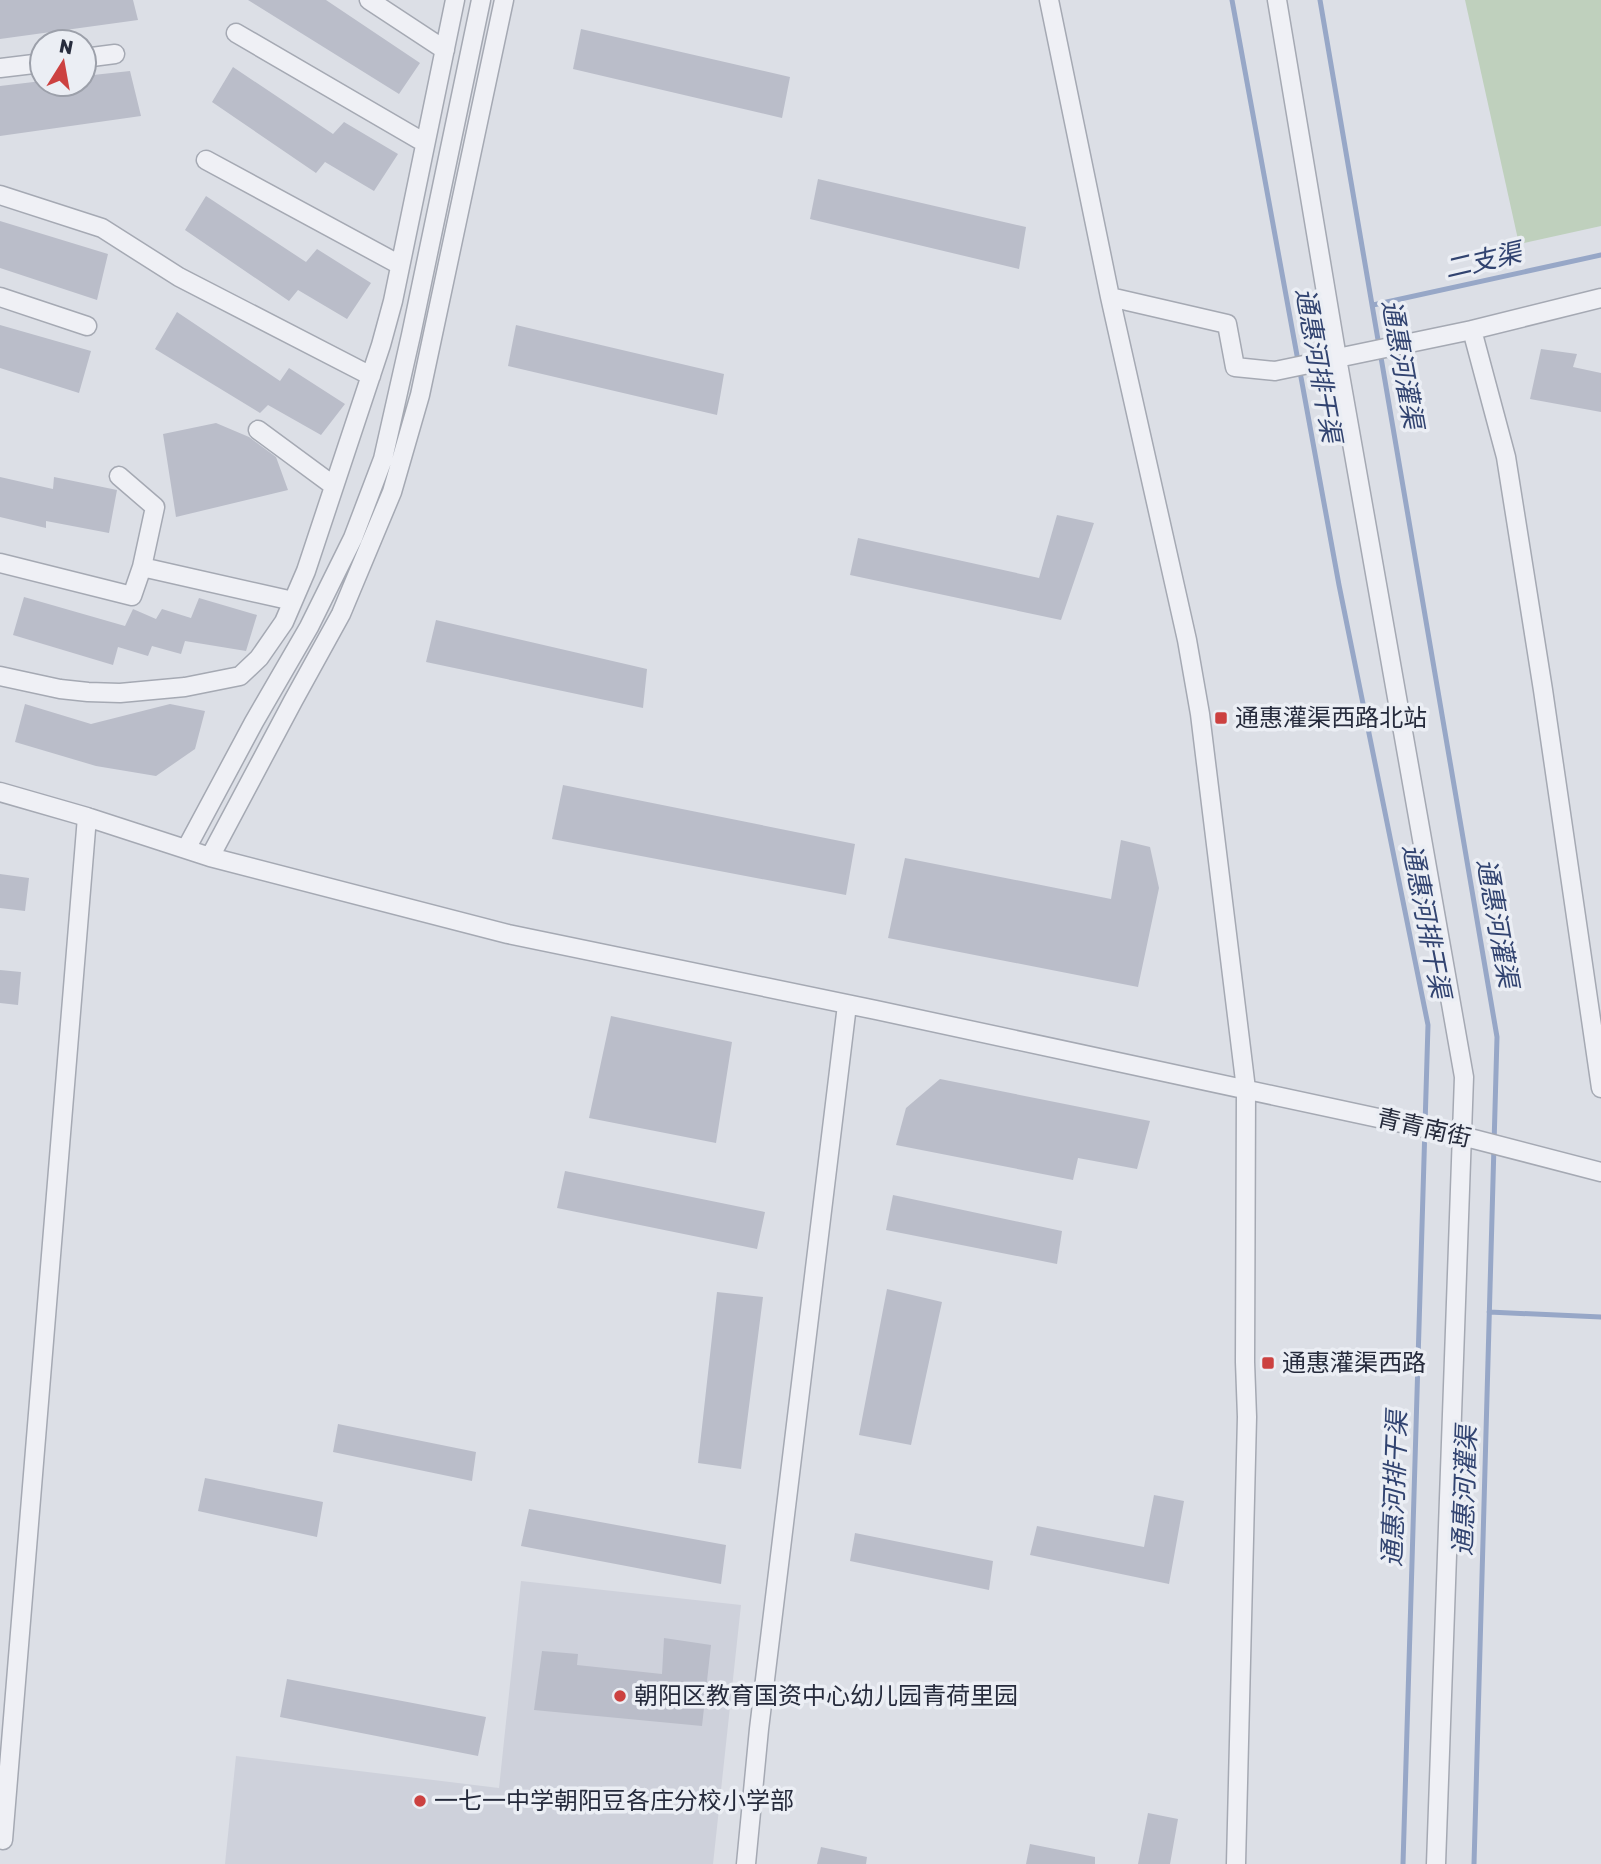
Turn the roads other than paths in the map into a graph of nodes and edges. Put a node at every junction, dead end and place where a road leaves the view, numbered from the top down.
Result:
1 (369, 0) edge
2 (455, 0) edge
3 (481, 0) edge
4 (504, 0) edge
5 (1049, 0) edge
6 (1277, 0) edge
7 (236, 33) dead end
8 (445, 50) junction
9 (115, 54) dead end
10 (98, 56) edge
11 (28, 65) edge
12 (0, 68) edge
13 (425, 143) junction
14 (206, 160) dead end
15 (0, 195) edge
16 (400, 265) junction
17 (0, 297) edge
18 (1110, 297) junction
19 (1601, 298) edge
20 (87, 326) dead end
21 (1472, 330) junction
22 (1336, 358) junction
23 (371, 376) junction
24 (258, 430) dead end
25 (119, 476) dead end
26 (334, 486) junction
27 (0, 563) edge
28 (142, 567) junction
29 (293, 601) junction
30 (0, 676) edge
31 (0, 792) edge
32 (87, 817) junction
33 (186, 849) junction
34 (211, 857) junction
35 (847, 1004) junction
36 (1601, 1088) edge
37 (1246, 1089) junction
38 (1462, 1136) junction
39 (1601, 1172) edge
40 (3, 1840) dead end
41 (747, 1864) edge
42 (1236, 1864) edge
43 (1436, 1864) edge

1 - 8 street
2 - 8 street
3 - 33 street
4 - 34 street
5 - 18 street
6 - 22 street
7 - 13 street
8 - 13 street
9 - 10 street
11 - 12 street
13 - 16 street
14 - 16 street
15 - 23 street
16 - 23 street
17 - 20 street
18 - 22 street
18 - 37 street
19 - 21 street
21 - 22 street
21 - 36 street
22 - 38 street
23 - 26 street
24 - 26 street
25 - 28 street
26 - 29 street
27 - 28 street
28 - 29 street
29 - 30 street
31 - 32 street, 青青南街
32 - 33 street, 青青南街
32 - 40 street
33 - 34 street, 青青南街
34 - 35 street, 青青南街
35 - 37 street, 青青南街
35 - 41 street
37 - 38 street, 青青南街
37 - 42 street
38 - 39 street, 青青南街
38 - 43 street

